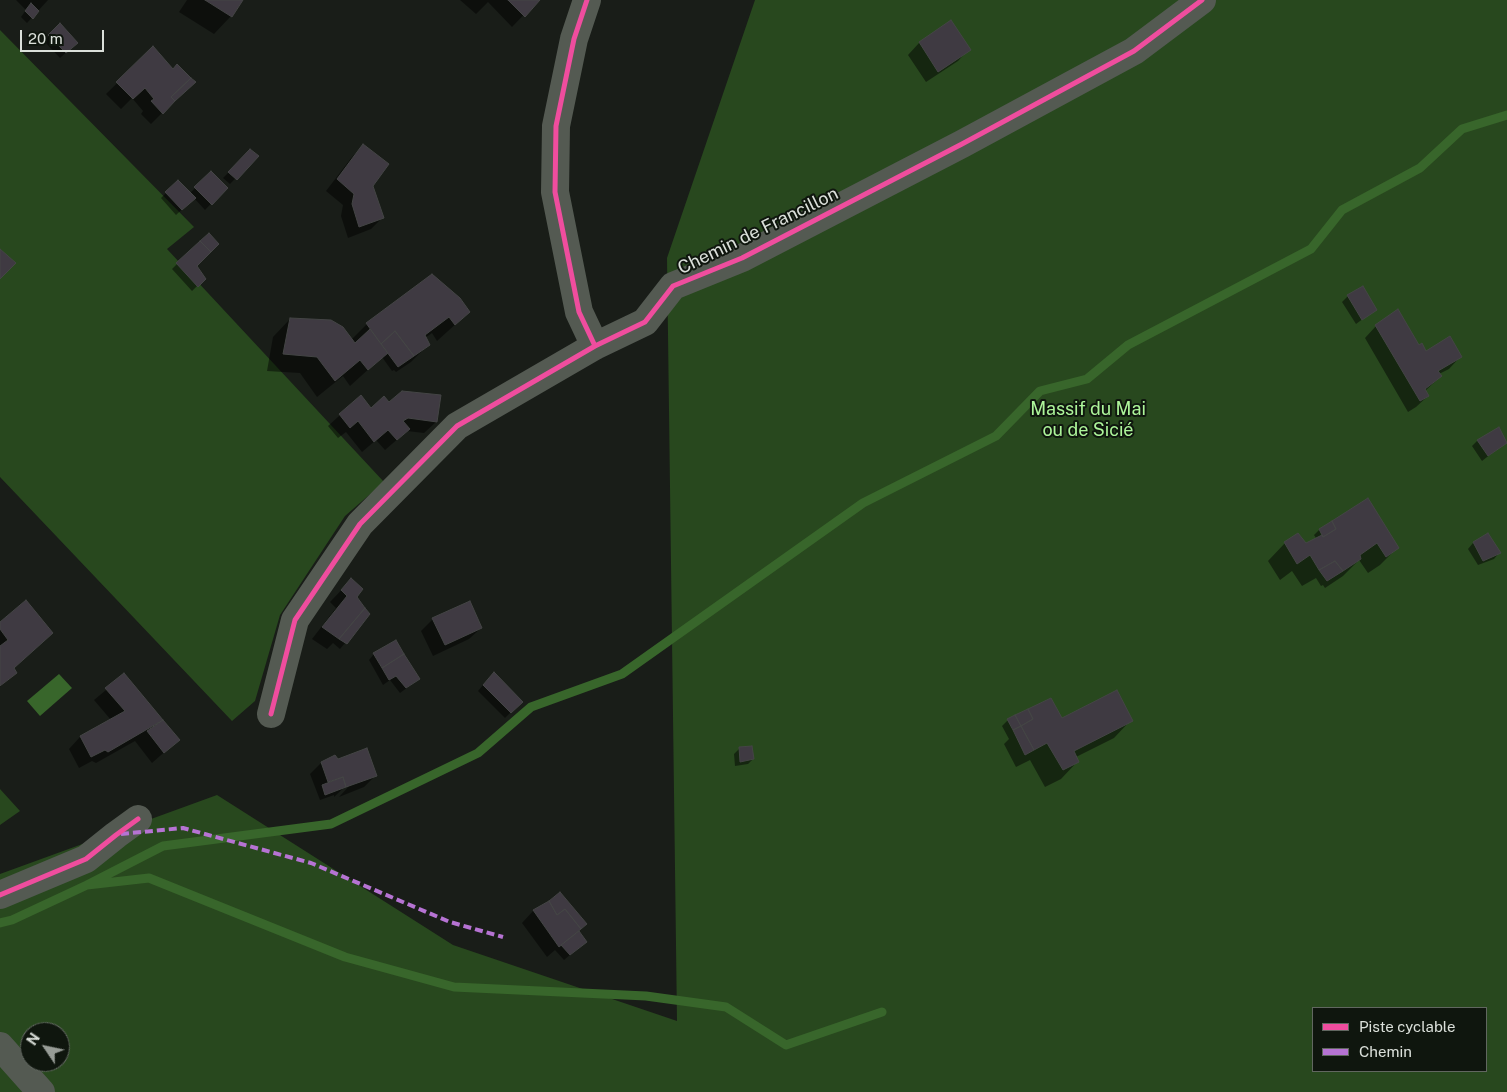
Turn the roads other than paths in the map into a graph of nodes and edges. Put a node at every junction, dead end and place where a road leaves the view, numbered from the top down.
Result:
1 (587, 0) edge
2 (1202, 0) edge
3 (595, 346) junction
4 (271, 714) dead end
5 (138, 819) dead end
6 (0, 895) edge
7 (0, 1046) edge
8 (41, 1092) edge

1 - 3 street
2 - 3 street, Chemin de Francillon
3 - 4 street, Chemin de Francillon
5 - 6 street
7 - 8 street

